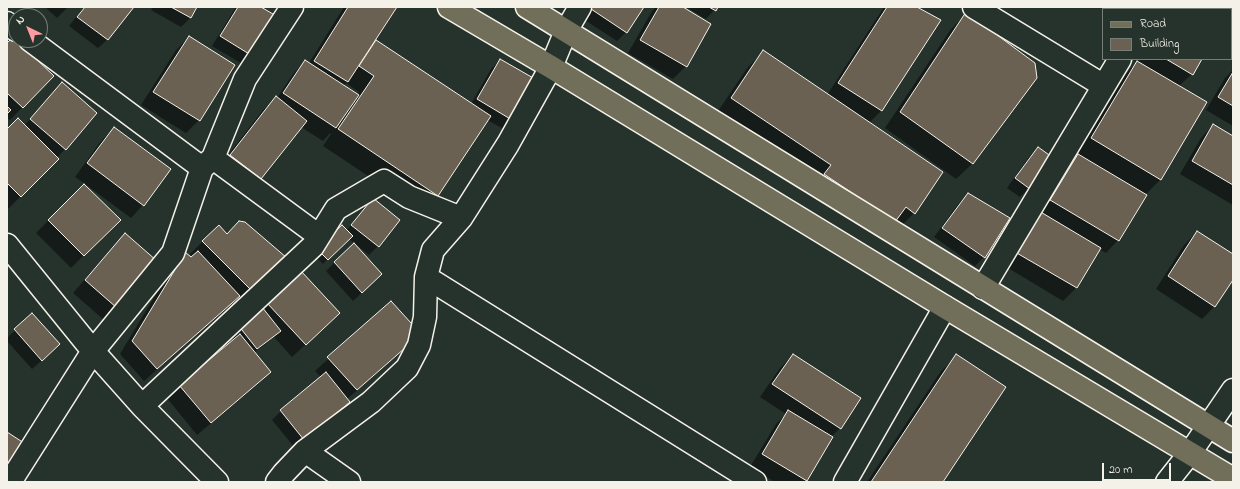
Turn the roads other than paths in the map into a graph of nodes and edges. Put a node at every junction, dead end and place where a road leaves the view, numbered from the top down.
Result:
1 (449, 7) edge
2 (527, 7) edge
3 (580, 7) edge
4 (974, 7) edge
5 (284, 10) edge
6 (566, 31) junction
7 (42, 48) edge
8 (1119, 60) edge
9 (551, 67) junction
10 (1104, 86) junction
11 (207, 163) junction
12 (460, 218) junction
13 (319, 236) junction
14 (7, 245) edge
15 (426, 277) junction
16 (983, 288) junction
17 (945, 307) junction
18 (93, 351) junction
19 (1233, 390) edge
20 (142, 406) junction
21 (1208, 427) junction
22 (1233, 441) edge
23 (305, 451) junction
24 (1190, 453) junction
25 (1233, 479) edge
26 (10, 482) edge
27 (218, 482) edge
28 (277, 482) edge
29 (349, 482) edge
30 (755, 482) edge
31 (845, 482) edge
32 (1167, 482) edge

1 - 9 main road
2 - 6 main road
3 - 6 street
4 - 10 street
5 - 11 street
6 - 9 street
6 - 16 main road
7 - 11 street
8 - 10 street
9 - 12 street
9 - 17 main road
10 - 16 street
11 - 13 street
11 - 18 street
12 - 13 street
12 - 15 street
13 - 20 street
14 - 18 street
15 - 23 street
15 - 30 street
16 - 21 main road
17 - 24 main road
17 - 31 street
18 - 20 street
18 - 26 street
19 - 21 street
20 - 27 street
21 - 22 main road
21 - 24 street
23 - 28 street
23 - 29 street
24 - 25 main road
24 - 32 street

